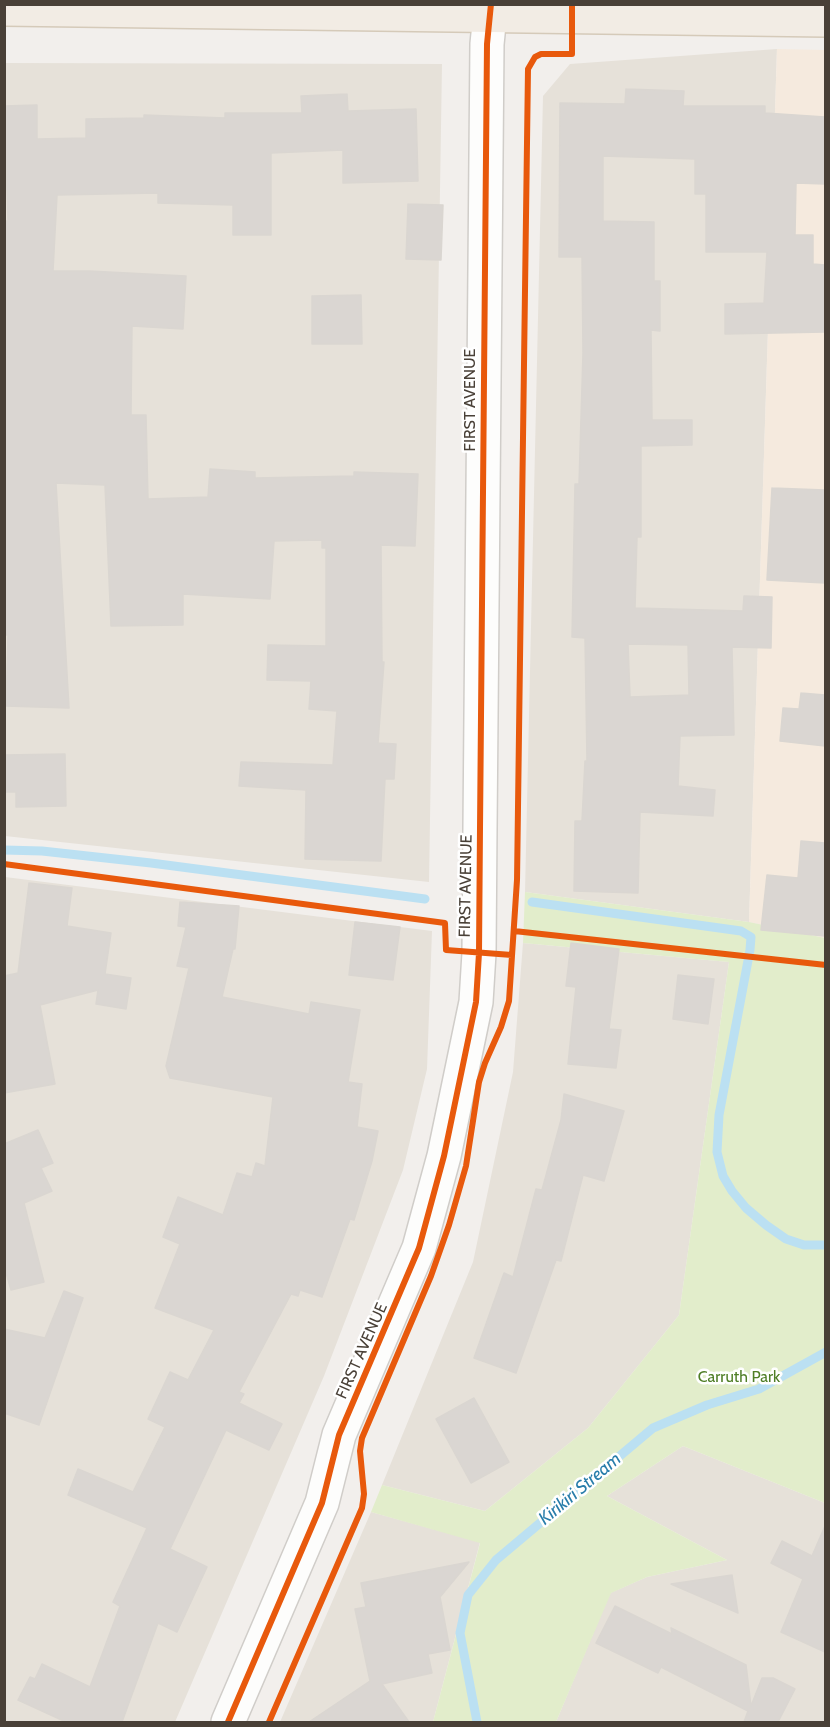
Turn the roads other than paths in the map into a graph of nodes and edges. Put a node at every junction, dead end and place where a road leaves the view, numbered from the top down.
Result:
1 (4, 9) edge
2 (490, 10) edge
3 (825, 20) edge
4 (228, 1722) edge

1 - 2 main road
2 - 3 main road
2 - 4 street, FIRST AVENUE

